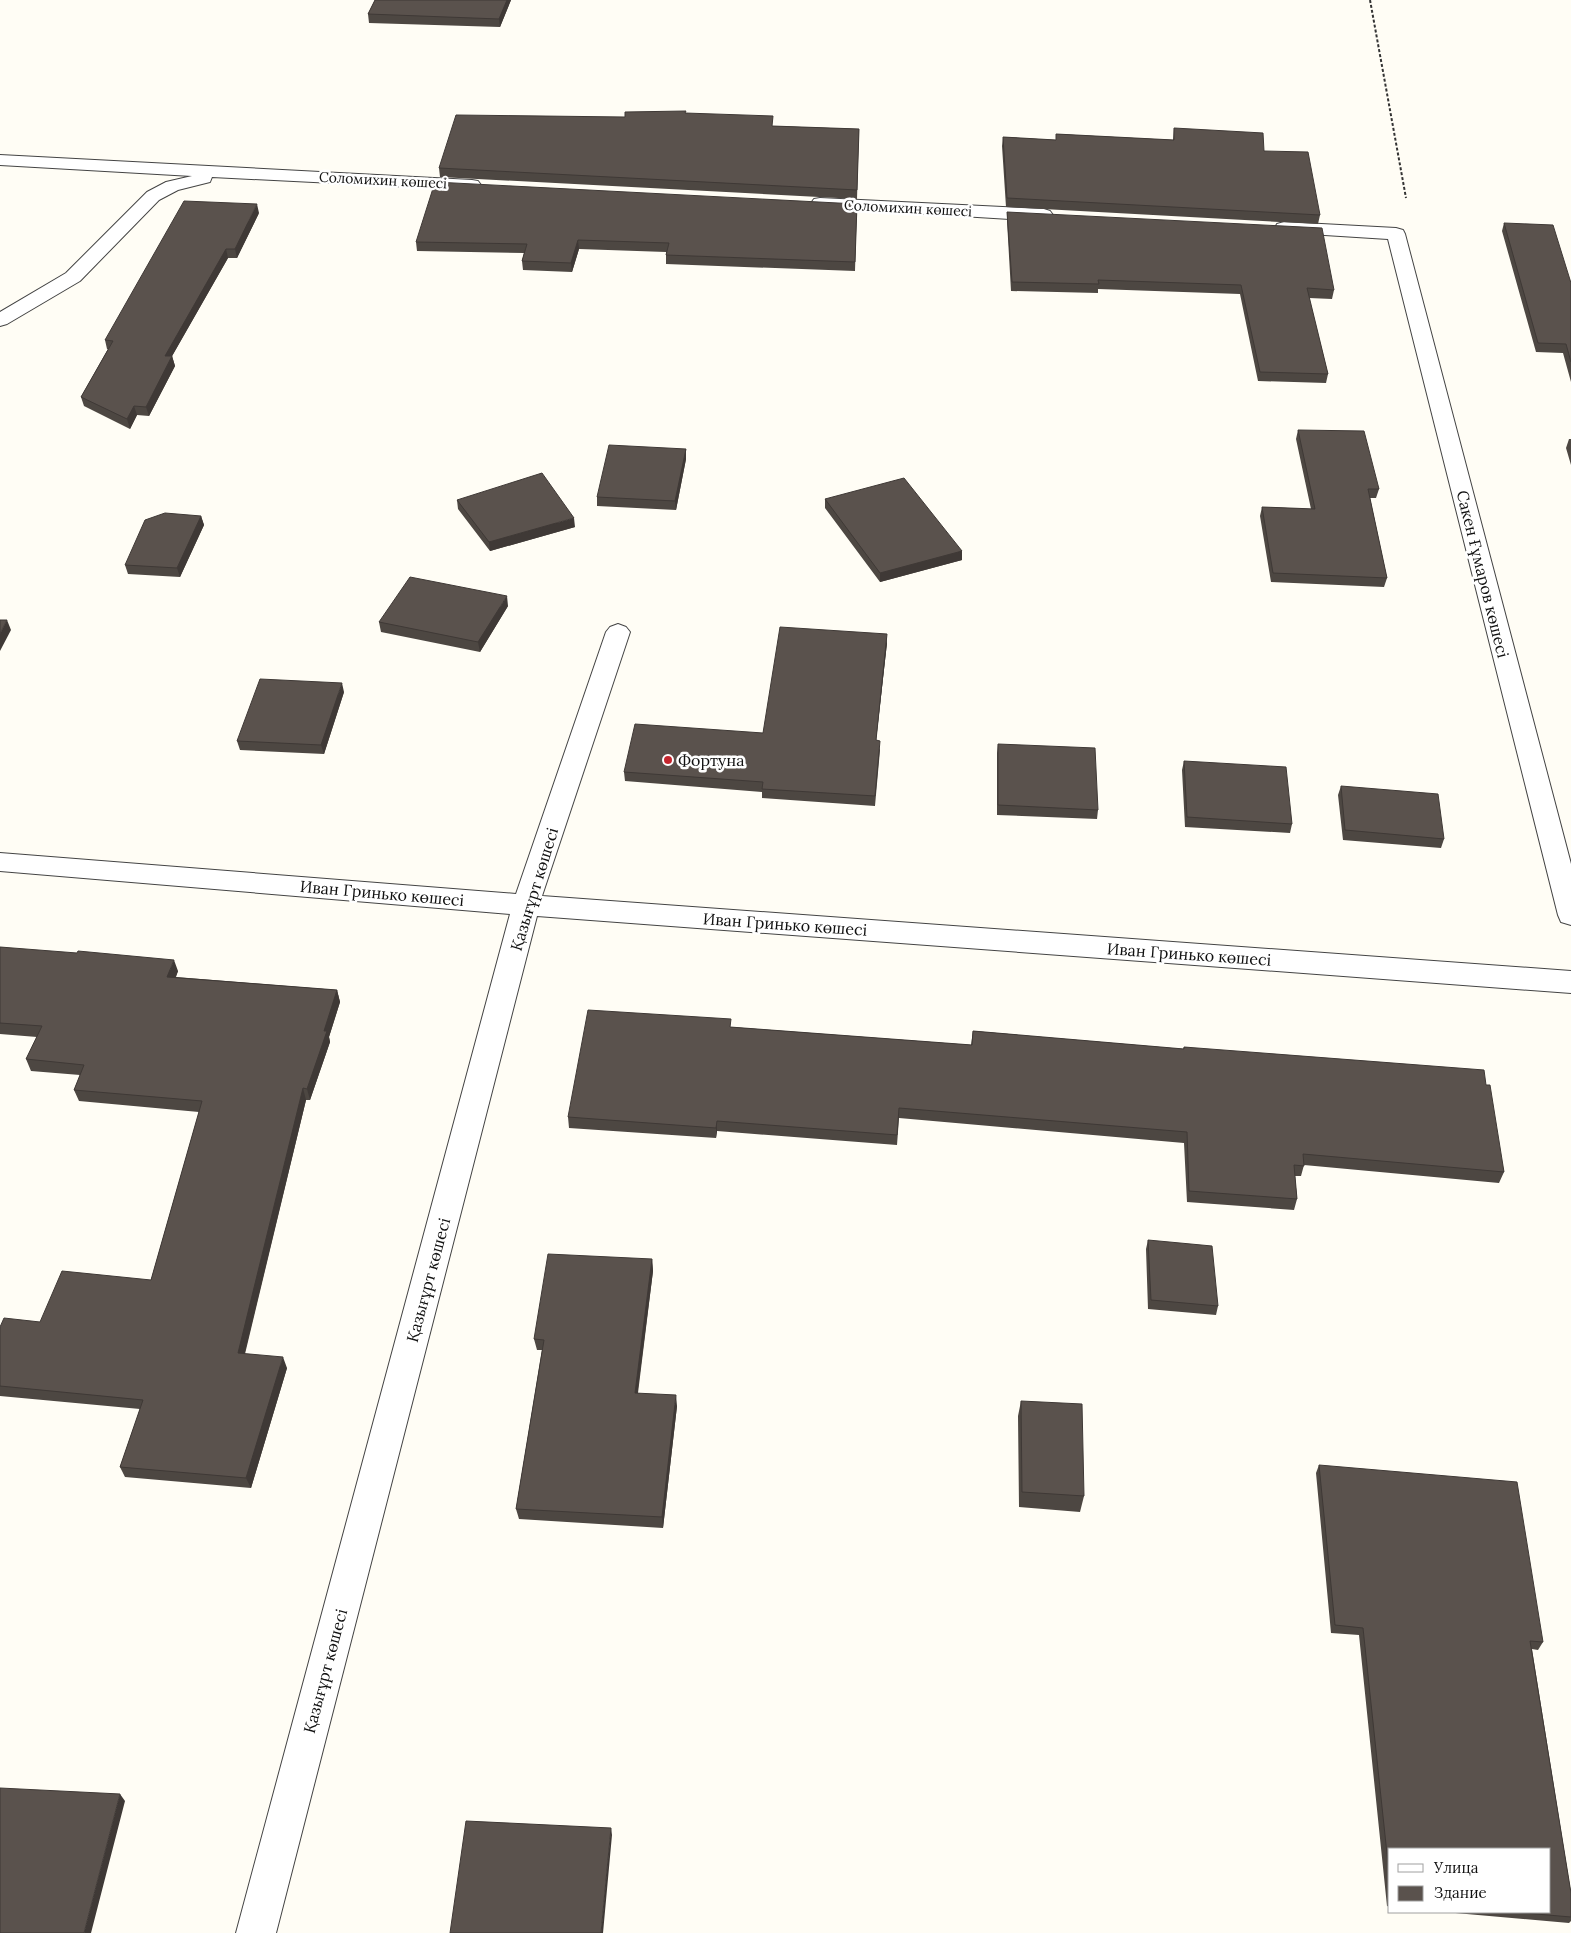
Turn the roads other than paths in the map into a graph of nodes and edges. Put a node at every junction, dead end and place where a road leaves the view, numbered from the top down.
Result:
1 (0, 160) edge
2 (230, 172) junction
3 (489, 186) edge
4 (798, 202) edge
5 (1057, 216) edge
6 (1266, 227) edge
7 (0, 320) edge
8 (618, 632) dead end
9 (0, 862) edge
10 (526, 905) junction
11 (1571, 916) edge
12 (1571, 982) edge
13 (256, 1933) edge

1 - 2 street, Соломихин көшесі
2 - 3 street, Соломихин көшесі
2 - 7 street
4 - 5 street, Соломихин көшесі
6 - 11 street, Сакен Ғұмаров көшесі
8 - 10 street, Қазығұрт көшесі
9 - 10 street, Иван Гринько көшесі
10 - 12 street, Иван Гринько көшесі
10 - 13 street, Қазығұрт көшесі

